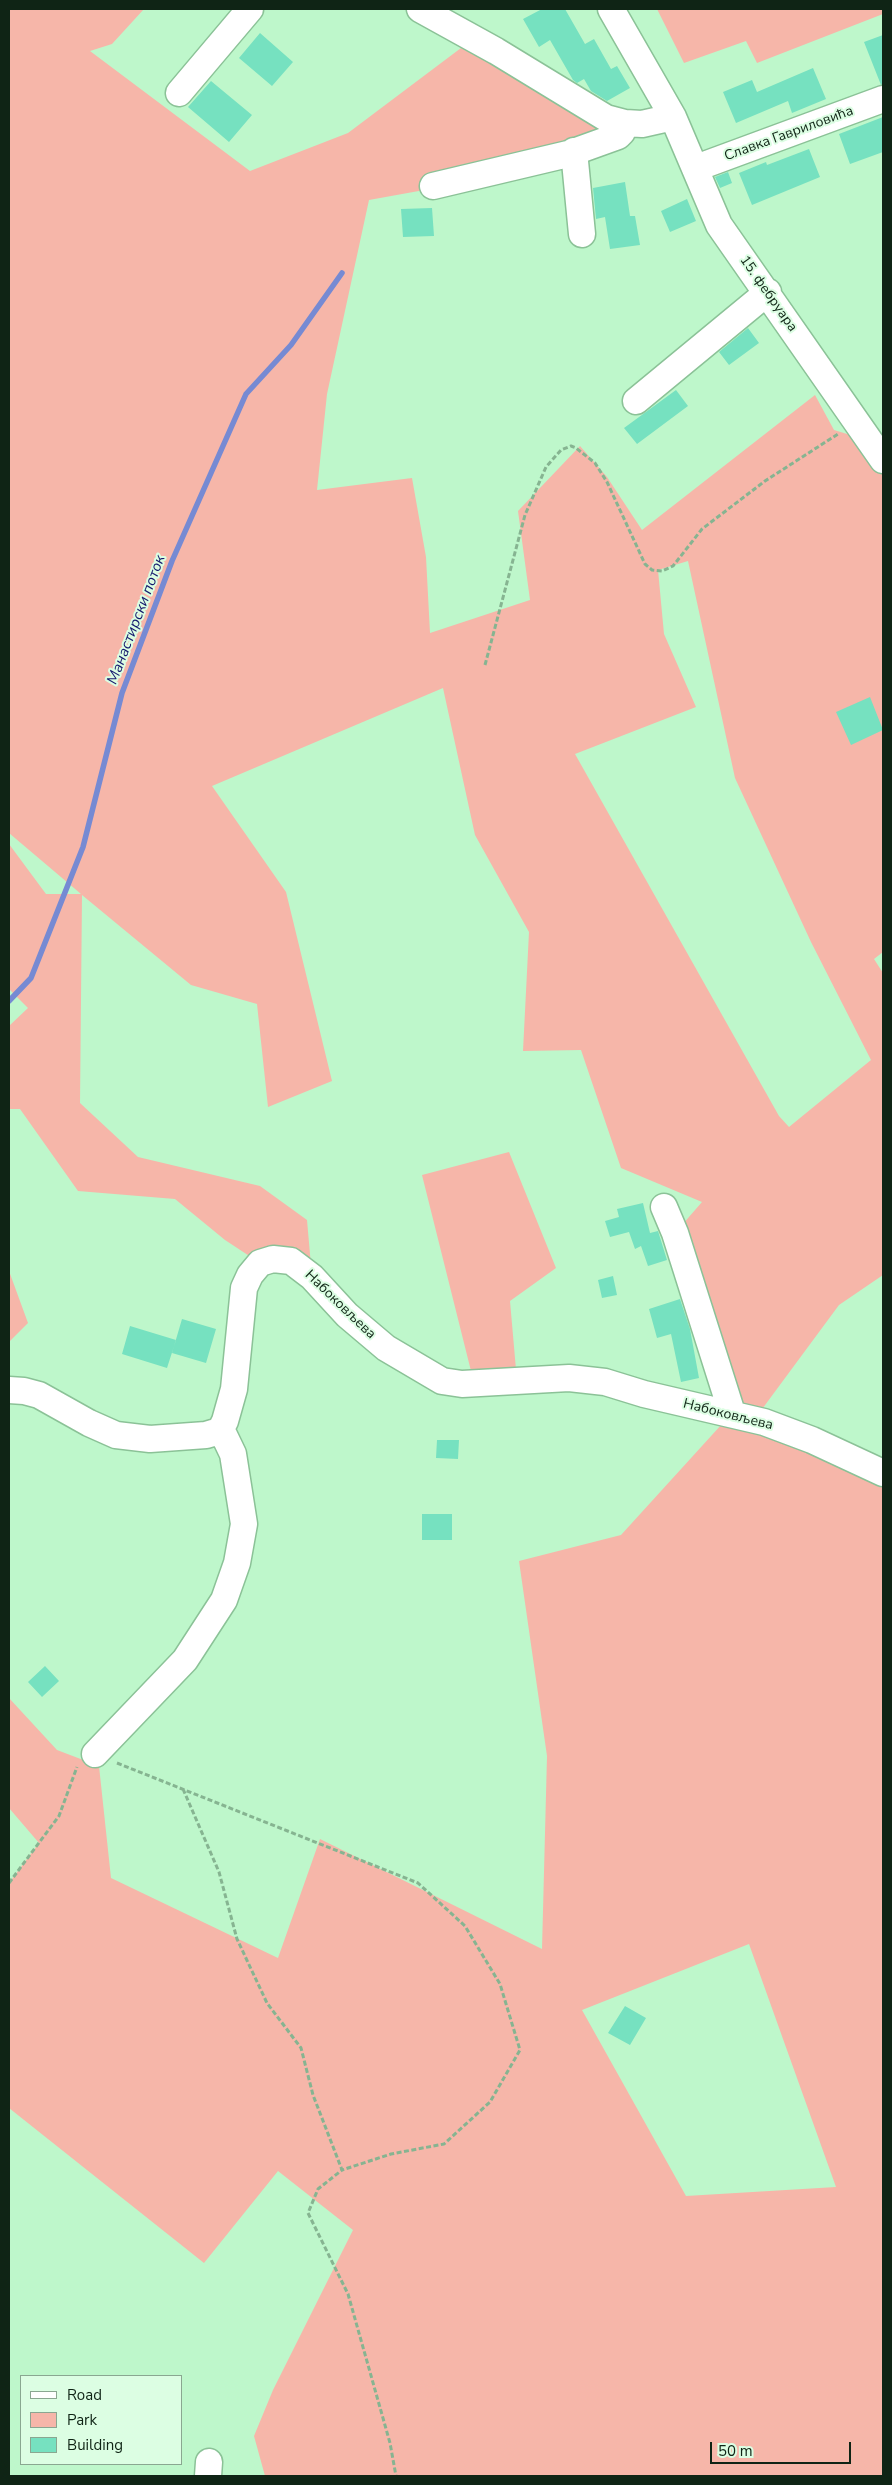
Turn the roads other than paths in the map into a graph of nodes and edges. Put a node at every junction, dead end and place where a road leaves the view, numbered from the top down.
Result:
1 (250, 9) edge
2 (420, 9) edge
3 (611, 9) edge
4 (179, 93) dead end
5 (883, 99) edge
6 (673, 117) junction
7 (626, 123) junction
8 (574, 151) junction
9 (696, 168) junction
10 (433, 186) dead end
11 (582, 234) dead end
12 (768, 292) junction
13 (636, 401) dead end
14 (883, 460) edge
15 (664, 1207) dead end
16 (9, 1390) edge
17 (732, 1413) junction
18 (221, 1429) junction
19 (883, 1473) edge
20 (96, 1754) road end

1 - 4 street
2 - 7 street
3 - 6 street, 15. фебруара
5 - 9 street, Славка Гавриловића
6 - 7 street
6 - 9 street, 15. фебруара
7 - 8 street
8 - 10 street
8 - 11 street
9 - 12 street, 15. фебруара
12 - 13 street
12 - 14 street, 15. фебруара
15 - 17 street
16 - 18 street
17 - 18 street, Набоковљева
17 - 19 street, Набоковљева
18 - 20 street

